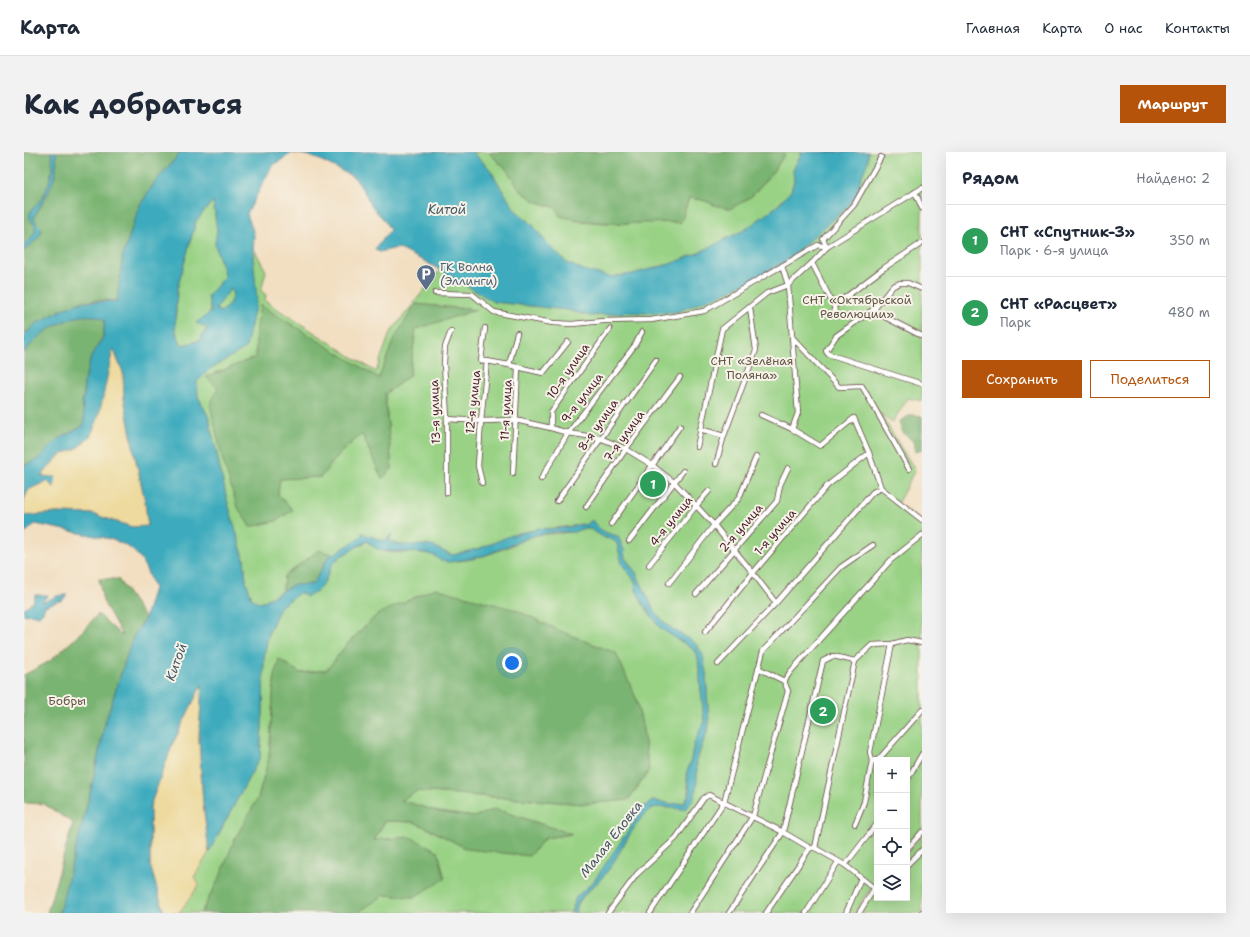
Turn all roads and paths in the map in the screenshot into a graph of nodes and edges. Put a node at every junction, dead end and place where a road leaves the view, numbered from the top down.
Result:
1 (881, 157) dead end
2 (922, 188) edge
3 (915, 192) junction
4 (922, 208) edge
5 (922, 243) edge
6 (827, 247) junction
7 (812, 263) junction
8 (782, 266) junction
9 (788, 285) junction
10 (922, 290) edge
11 (435, 293) dead end
12 (834, 306) junction
13 (750, 308) junction
14 (874, 309) junction
15 (835, 314) dead end
16 (485, 328) dead end
17 (610, 329) dead end
18 (451, 331) dead end
19 (642, 332) dead end
20 (517, 333) dead end
21 (922, 336) edge
22 (792, 337) junction
23 (568, 342) dead end
24 (656, 360) dead end
25 (487, 362) junction
26 (509, 365) junction
27 (518, 368) junction
28 (680, 377) dead end
29 (922, 384) edge
30 (761, 415) dead end
31 (447, 419) junction
32 (515, 420) junction
33 (481, 421) junction
34 (680, 426) dead end
35 (551, 428) junction
36 (700, 429) junction
37 (792, 429) junction
38 (568, 433) junction
39 (724, 436) junction
40 (600, 438) junction
41 (697, 447) dead end
42 (626, 449) junction
43 (869, 453) junction
44 (756, 457) dead end
45 (716, 464) dead end
46 (652, 465) junction
47 (788, 468) dead end
48 (909, 469) dead end
49 (683, 471) dead end
50 (513, 473) dead end
51 (541, 479) dead end
52 (482, 483) dead end
53 (675, 483) junction
54 (881, 488) junction
55 (710, 491) dead end
56 (447, 493) dead end
57 (557, 501) dead end
58 (696, 506) junction
59 (586, 507) dead end
60 (922, 520) edge
61 (611, 524) dead end
62 (714, 525) junction
63 (922, 535) edge
64 (629, 541) dead end
65 (873, 545) dead end
66 (734, 551) junction
67 (649, 565) dead end
68 (753, 573) junction
69 (669, 583) dead end
70 (696, 594) dead end
71 (776, 603) junction
72 (706, 632) dead end
73 (922, 643) edge
74 (892, 644) junction
75 (855, 661) junction
76 (718, 664) dead end
77 (758, 668) junction
78 (784, 681) junction
79 (922, 710) edge
80 (922, 754) edge
81 (872, 761) junction
82 (910, 775) edge
83 (724, 802) junction
84 (753, 816) junction
85 (855, 824) dead end
86 (874, 828) edge
87 (783, 832) junction
88 (922, 832) edge
89 (910, 846) edge
90 (812, 848) junction
91 (922, 850) edge
92 (838, 862) junction
93 (910, 862) edge
94 (845, 865) junction
95 (860, 878) junction
96 (874, 885) edge
97 (874, 888) edge
98 (608, 913) edge
99 (650, 913) edge
100 (690, 913) edge
101 (729, 913) edge
102 (766, 913) edge
103 (806, 913) edge
104 (846, 913) edge
105 (859, 913) edge

1 - 6 street
2 - 3 street
3 - 4 street
3 - 6 street
5 - 12 street
6 - 7 street
6 - 8 street
7 - 9 street
7 - 12 street
8 - 9 street
8 - 11 street
9 - 13 street
9 - 22 street
10 - 14 street
12 - 15 street
13 - 36 street
13 - 39 street
14 - 21 street
14 - 29 street
16 - 25 street, 12-я улица
17 - 35 street, 10-я улица
18 - 31 street, 13-я улица
19 - 38 street, 9-я улица
20 - 26 street, 11-я улица
22 - 37 street
22 - 48 street
23 - 27 street
24 - 40 street, 8-я улица
25 - 26 street
25 - 33 street, 12-я улица
26 - 27 street, 11-я улица
27 - 32 street, 11-я улица
28 - 42 street, 7-я улица
30 - 37 street
31 - 33 street
31 - 56 street, 13-я улица
32 - 33 street
32 - 35 street
32 - 50 street, 11-я улица
33 - 52 street, 12-я улица
34 - 46 street
35 - 38 street
36 - 39 street
36 - 41 street
37 - 43 street
38 - 40 street
38 - 51 street, 9-я улица
39 - 45 street
40 - 42 street
40 - 57 street, 8-я улица
42 - 46 street
42 - 59 street, 7-я улица
43 - 54 street
43 - 68 street, 1-я улица
44 - 62 street
46 - 53 street
46 - 61 street
47 - 66 street, 2-я улица
49 - 53 street
53 - 58 street
53 - 64 street
54 - 60 street
54 - 71 street
55 - 58 street, 4-я улица
58 - 62 street
58 - 67 street, 4-я улица
62 - 66 street
62 - 69 street
63 - 78 street
65 - 77 street
66 - 68 street
66 - 70 street, 2-я улица
68 - 71 street
68 - 72 street, 1-я улица
71 - 76 street
73 - 74 street
74 - 75 street
74 - 81 street
75 - 87 street
75 - 90 street
77 - 78 street
77 - 83 street
78 - 84 street
79 - 81 street
80 - 82 street
81 - 85 street
83 - 84 street
83 - 98 street
83 - 99 street
84 - 87 street
84 - 100 street
86 - 94 street
87 - 90 street
87 - 101 street
88 - 89 street
90 - 92 street
90 - 102 street
91 - 93 street
92 - 94 street
92 - 103 street
94 - 95 street
95 - 96 street
95 - 104 street
97 - 105 street

